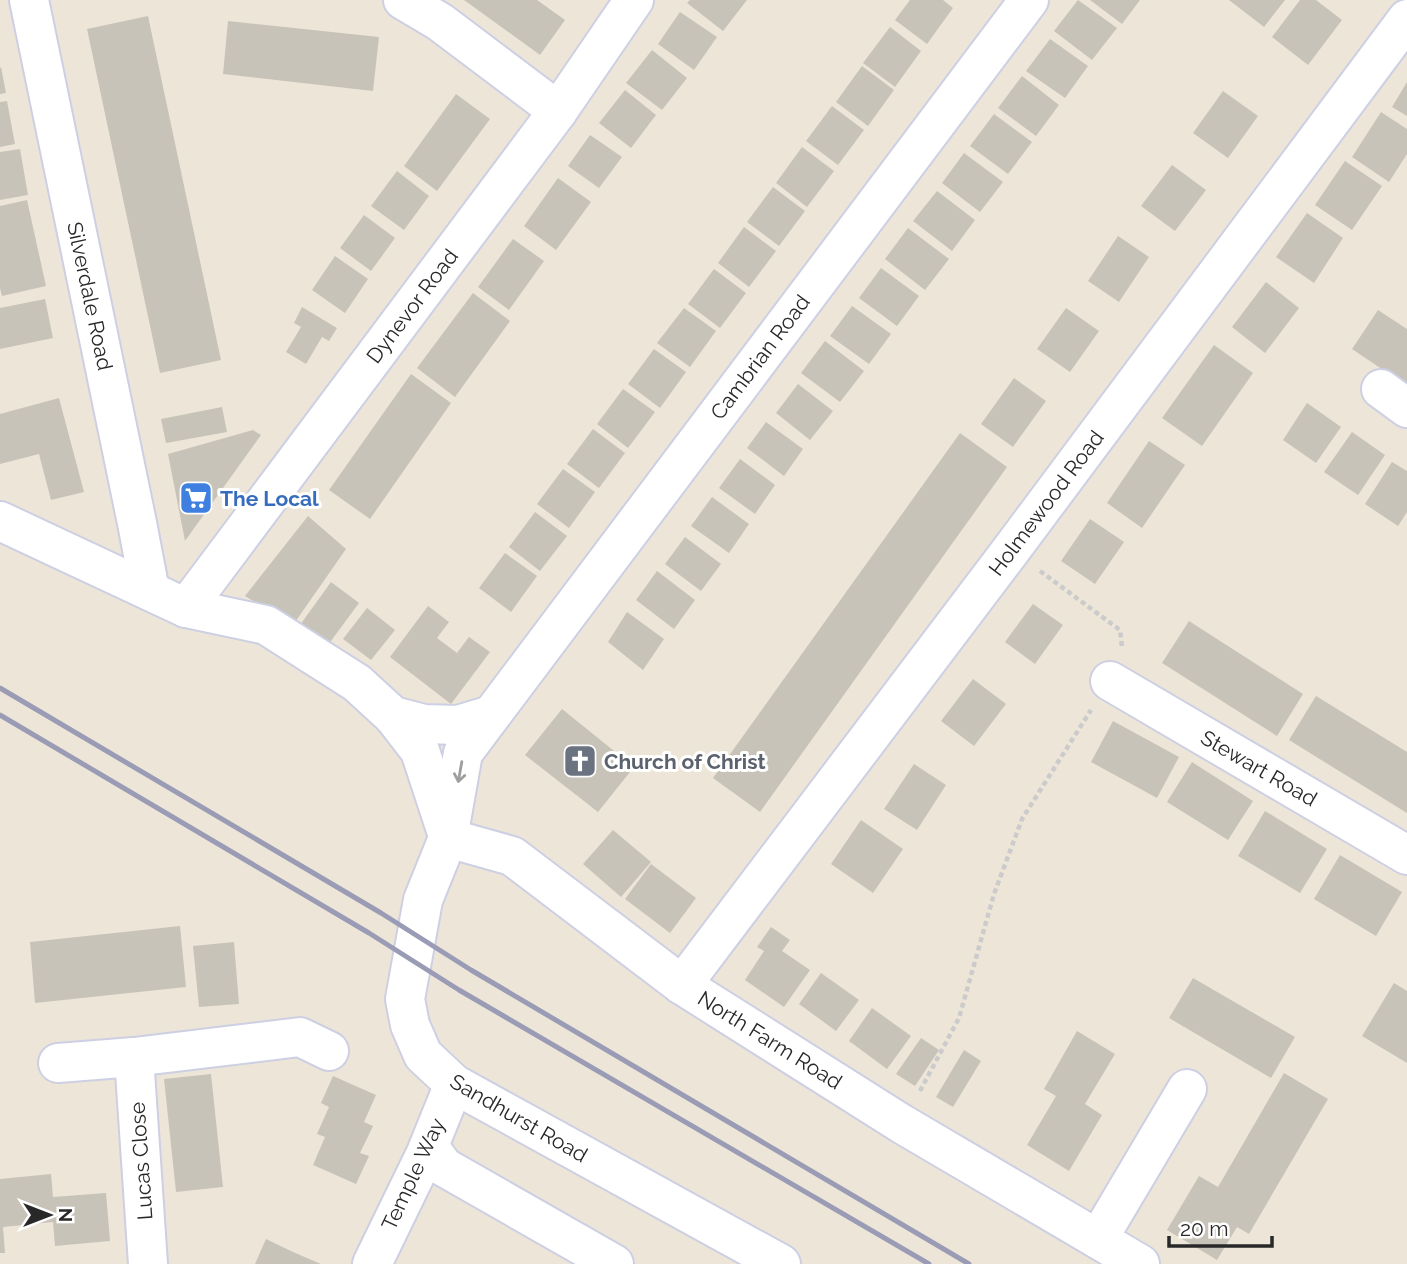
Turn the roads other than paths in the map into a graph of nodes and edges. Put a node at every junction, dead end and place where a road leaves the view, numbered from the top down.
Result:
1 (29, 0) edge
2 (403, 0) edge
3 (634, 0) edge
4 (1029, 0) edge
5 (1407, 19) edge
6 (558, 111) junction
7 (0, 521) edge
8 (150, 591) junction
9 (186, 608) junction
10 (1110, 681) road end
11 (491, 715) junction
12 (393, 716) junction
13 (448, 838) junction
14 (1407, 855) edge
15 (682, 985) junction
16 (329, 1051) dead end
17 (134, 1057) junction
18 (58, 1063) dead end
19 (454, 1084) junction
20 (1187, 1089) dead end
21 (429, 1147) junction
22 (1098, 1239) junction
23 (148, 1264) edge
24 (372, 1264) edge
25 (614, 1264) edge
26 (781, 1264) edge
27 (1140, 1264) edge

1 - 8 street, Silverdale Road
2 - 6 street
3 - 6 street, Dynevor Road
4 - 11 street, Cambrian Road
5 - 15 street, Holmewood Road
6 - 9 street, Dynevor Road
7 - 8 street
8 - 9 street
9 - 12 street
10 - 14 street, Stewart Road
11 - 12 street
11 -> 13 street, Cambrian Road
12 - 13 street
13 - 15 street, North Farm Road
13 - 19 street, Sandhurst Road
15 - 22 street, North Farm Road
16 - 17 street
17 - 18 street
17 - 23 street, Lucas Close
19 - 21 street, Temple Way
19 - 26 street, Sandhurst Road
20 - 22 street
21 - 24 street, Temple Way
21 - 25 street
22 - 27 street, North Farm Road

